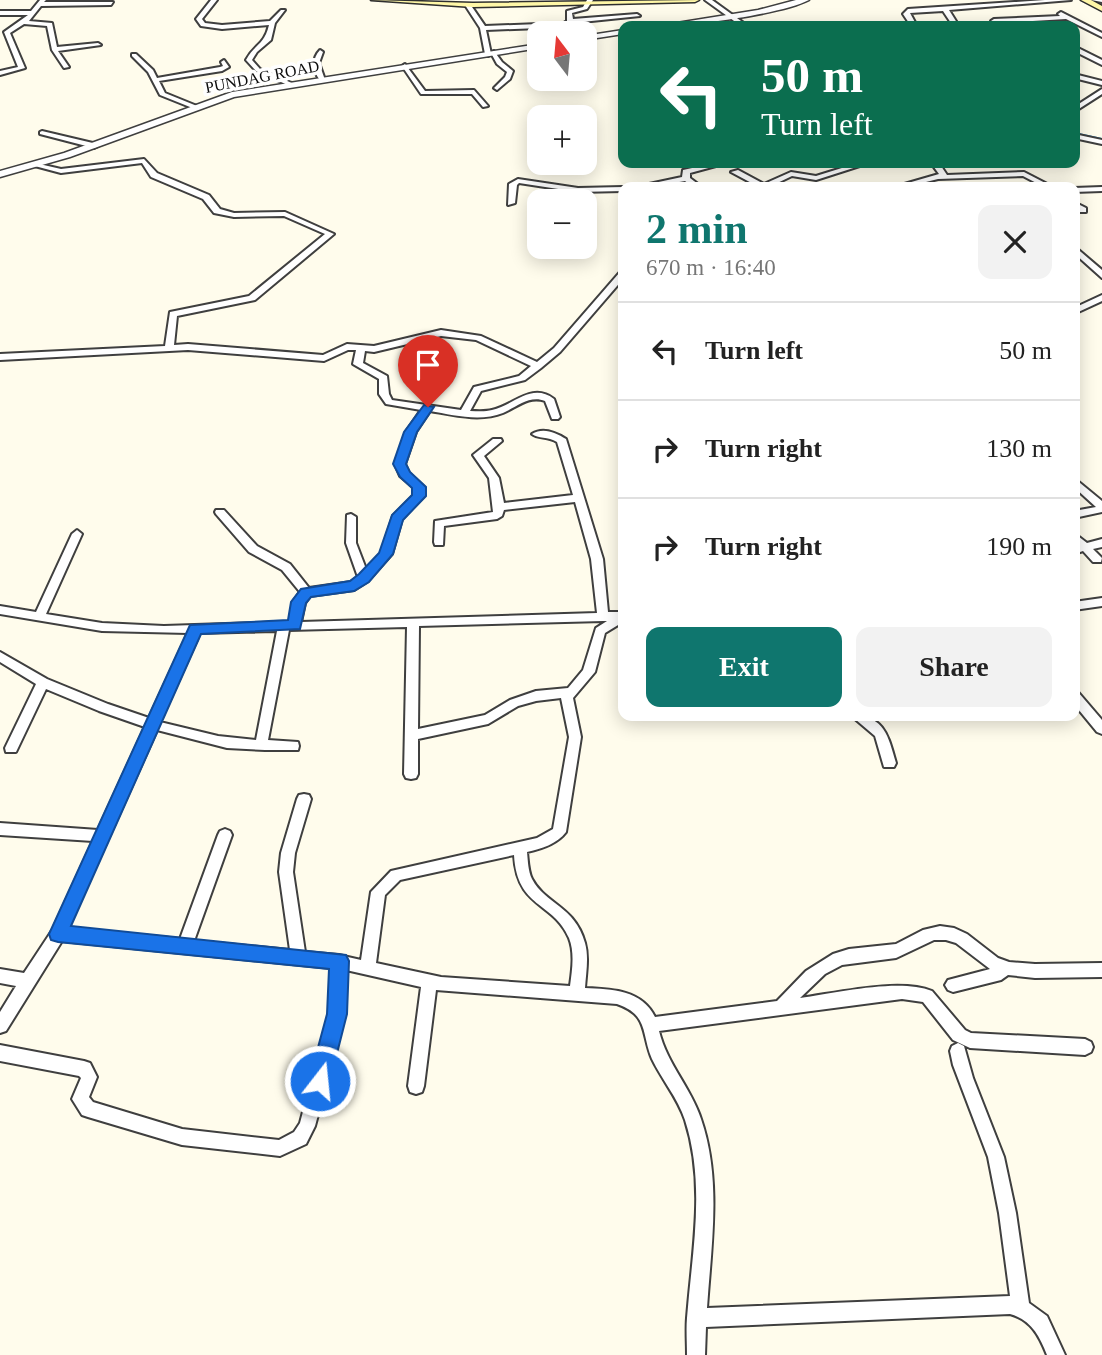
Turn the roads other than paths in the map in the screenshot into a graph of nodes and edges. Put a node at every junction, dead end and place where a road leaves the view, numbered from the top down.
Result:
1 (214, 0) edge
2 (375, 0) edge
3 (695, 0) edge
4 (708, 0) edge
5 (805, 0) edge
6 (942, 0) edge
7 (977, 0) edge
8 (1068, 0) edge
9 (1085, 0) edge
10 (1094, 0) edge
11 (536, 1) edge
12 (591, 1) edge
13 (42, 2) edge
14 (111, 4) dead end
15 (1042, 4) junction
16 (1102, 4) edge
17 (468, 5) junction
18 (985, 7) junction
19 (949, 9) junction
20 (283, 11) dead end
21 (0, 13) edge
22 (33, 13) junction
23 (637, 16) dead end
24 (732, 16) junction
25 (1068, 17) junction
26 (1024, 19) junction
27 (568, 21) edge
28 (588, 21) edge
29 (706, 21) edge
30 (739, 21) edge
31 (911, 21) edge
32 (954, 21) edge
33 (994, 21) edge
34 (1027, 21) edge
35 (1076, 21) edge
36 (24, 22) junction
37 (272, 23) junction
38 (1080, 23) edge
39 (527, 25) edge
40 (483, 28) junction
41 (618, 34) edge
42 (1102, 35) edge
43 (597, 37) edge
44 (98, 45) dead end
45 (527, 48) edge
46 (55, 49) junction
47 (1080, 51) edge
48 (1102, 51) edge
49 (320, 52) dead end
50 (491, 53) junction
51 (1080, 53) edge
52 (1084, 53) junction
53 (134, 55) dead end
54 (224, 62) dead end
55 (1102, 63) edge
56 (405, 66) junction
57 (66, 67) dead end
58 (0, 73) edge
59 (1080, 79) edge
60 (156, 80) junction
61 (322, 80) junction
62 (1102, 83) edge
63 (292, 85) junction
64 (497, 88) dead end
65 (1102, 91) edge
66 (1080, 105) edge
67 (485, 106) dead end
68 (195, 107) junction
69 (42, 133) dead end
70 (1080, 138) edge
71 (1101, 143) edge
72 (94, 146) junction
73 (35, 165) junction
74 (703, 168) edge
75 (849, 168) edge
76 (940, 168) edge
77 (736, 173) dead end
78 (0, 174) edge
79 (941, 178) junction
80 (686, 179) junction
81 (668, 182) edge
82 (690, 182) edge
83 (754, 182) edge
84 (774, 182) edge
85 (922, 182) edge
86 (1039, 182) edge
87 (618, 189) edge
88 (1102, 189) edge
89 (1080, 190) edge
90 (510, 202) dead end
91 (1080, 208) edge
92 (1083, 210) dead end
93 (1080, 254) edge
94 (1102, 275) edge
95 (618, 280) edge
96 (1102, 298) edge
97 (1080, 309) edge
98 (169, 348) junction
99 (361, 349) junction
100 (0, 357) edge
101 (538, 366) junction
102 (428, 407) junction
103 (465, 411) junction
104 (555, 417) dead end
105 (537, 434) dead end
106 (497, 441) dead end
107 (1080, 487) edge
108 (580, 498) junction
109 (499, 507) junction
110 (1102, 508) edge
111 (220, 512) dead end
112 (1080, 514) edge
113 (351, 517) dead end
114 (77, 534) dead end
115 (439, 542) dead end
116 (1102, 543) edge
117 (1080, 549) edge
118 (1097, 559) dead end
119 (364, 578) junction
120 (306, 592) junction
121 (1102, 602) edge
122 (1080, 605) edge
123 (0, 610) edge
124 (618, 616) edge
125 (39, 617) junction
126 (603, 617) junction
127 (618, 619) edge
128 (413, 622) junction
129 (290, 625) junction
130 (196, 629) junction
131 (0, 656) edge
132 (43, 683) junction
133 (571, 692) junction
134 (1080, 702) edge
135 (865, 721) edge
136 (153, 723) junction
137 (1102, 729) edge
138 (411, 736) junction
139 (261, 745) junction
140 (293, 746) dead end
141 (10, 748) dead end
142 (889, 763) dead end
143 (411, 774) dead end
144 (304, 799) dead end
145 (0, 829) edge
146 (225, 835) dead end
147 (102, 836) junction
148 (520, 848) junction
149 (58, 934) junction
150 (185, 946) junction
151 (298, 957) junction
152 (340, 961) junction
153 (368, 966) junction
154 (1005, 968) junction
155 (1102, 970) edge
156 (0, 975) edge
157 (28, 981) junction
158 (429, 982) junction
159 (953, 985) dead end
160 (577, 994) junction
161 (781, 1007) junction
162 (652, 1025) junction
163 (0, 1026) edge
164 (1085, 1047) dead end
165 (958, 1051) dead end
166 (0, 1053) edge
167 (416, 1086) dead end
168 (1021, 1307) junction
169 (696, 1318) junction
170 (696, 1355) edge
171 (1056, 1355) edge

1 - 37 street
2 - 17 main road
3 - 12 main road
4 - 24 street
5 - 24 street
6 - 19 street
7 - 18 street
8 - 15 street
9 - 16 main road
10 - 16 main road
11 - 12 main road
11 - 17 main road
12 - 27 street
13 - 14 street
13 - 22 street
15 - 18 street
15 - 25 street
17 - 40 street
18 - 19 street
19 - 31 street
19 - 32 street
20 - 37 street
21 - 22 street
22 - 36 street
23 - 28 street
24 - 29 street
24 - 30 street
25 - 26 street
25 - 35 street
26 - 33 street
26 - 34 street
36 - 46 street
36 - 58 street
37 - 63 street
38 - 42 street
39 - 40 street
40 - 50 street
41 - 43 street
44 - 46 street
45 - 50 street, PUNDAG ROAD
46 - 57 street
47 - 52 street
48 - 52 street
49 - 61 street
50 - 56 street, PUNDAG ROAD
50 - 64 street
51 - 52 street
52 - 55 street
53 - 60 street
54 - 60 street
56 - 61 street, PUNDAG ROAD
56 - 67 street
59 - 62 street
60 - 68 street
61 - 63 street, PUNDAG ROAD
63 - 68 street, PUNDAG ROAD
65 - 66 street
68 - 72 street, PUNDAG ROAD
69 - 72 street
70 - 71 street
72 - 73 street, PUNDAG ROAD
73 - 78 street, PUNDAG ROAD
73 - 98 street
74 - 80 street
75 - 84 street
76 - 79 street
77 - 83 street
79 - 85 street
79 - 86 street
80 - 81 street
80 - 82 street
87 - 90 street
88 - 89 street
91 - 92 street
93 - 94 street
95 - 101 street
96 - 97 street
98 - 99 street
98 - 100 street
99 - 101 street
99 - 102 street
101 - 103 street
102 - 103 street
102 - 119 street
103 - 104 street
105 - 108 street
106 - 109 street
107 - 110 street
108 - 109 street
108 - 126 street
109 - 115 street
110 - 112 street
111 - 120 street
113 - 119 street
114 - 125 street
116 - 117 street
117 - 118 street
119 - 120 street
120 - 129 street
121 - 122 street
123 - 125 street
124 - 126 street
125 - 130 street
126 - 128 street
127 - 133 street
128 - 129 street
128 - 138 street
129 - 130 street
129 - 139 street
130 - 136 street
131 - 132 street
132 - 136 street
132 - 141 street
133 - 138 street
133 - 148 street
134 - 137 street
135 - 142 street
136 - 139 street
136 - 147 street
138 - 143 street
139 - 140 street
144 - 151 street
145 - 147 street
146 - 150 street
147 - 149 street
148 - 153 street
148 - 160 street
149 - 150 street
149 - 157 street
150 - 151 street
151 - 152 street
152 - 153 street
152 - 166 street
153 - 158 street
154 - 155 street
154 - 159 street
154 - 161 street
156 - 157 street
157 - 163 street
158 - 160 street
158 - 167 street
160 - 162 street
161 - 162 street
161 - 164 street
162 - 169 street
165 - 168 street
168 - 169 street
168 - 171 street
169 - 170 street

